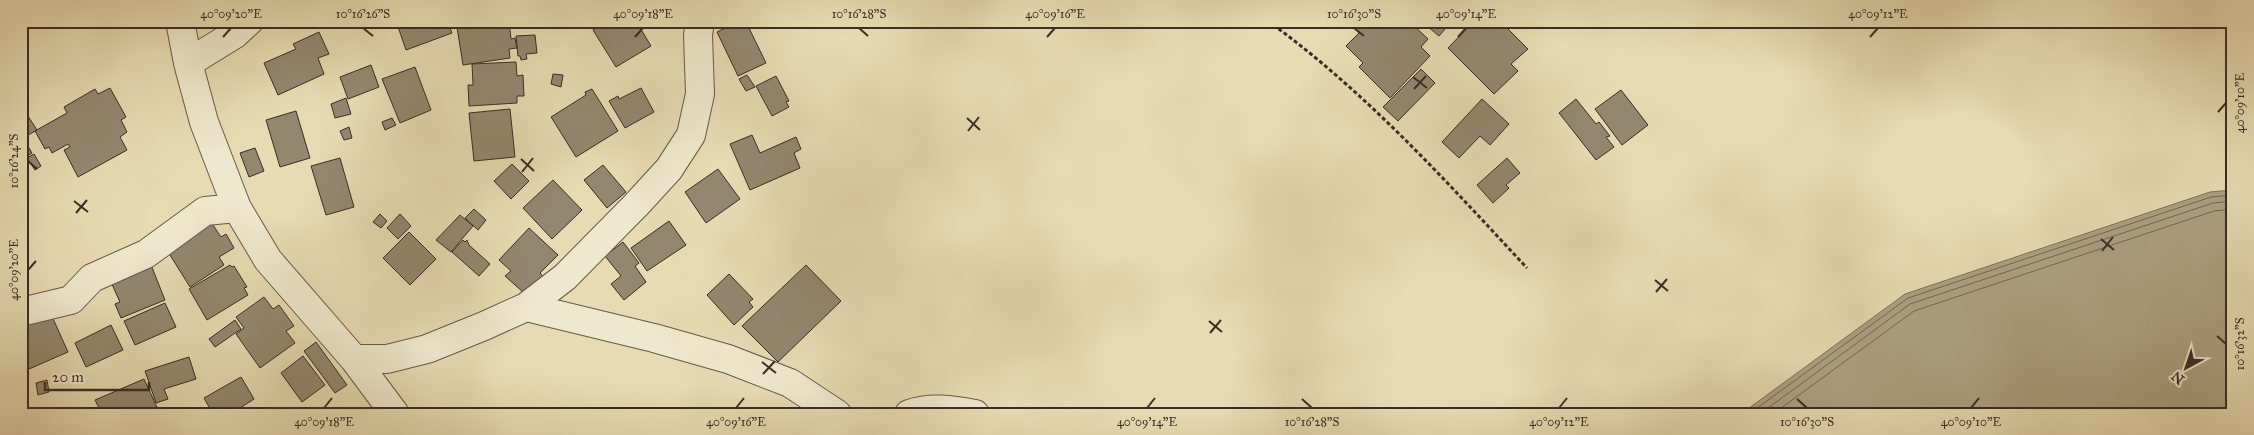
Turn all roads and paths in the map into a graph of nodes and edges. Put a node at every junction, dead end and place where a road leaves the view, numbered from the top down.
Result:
1 (180, 21) edge
2 (249, 21) edge
3 (700, 21) edge
4 (1268, 21) edge
5 (188, 63) junction
6 (237, 208) junction
7 (1527, 268) dead end
8 (526, 306) junction
9 (21, 312) edge
10 (354, 359) junction
11 (395, 414) edge
12 (837, 414) edge
13 (909, 414) edge
14 (974, 414) edge

1 - 5 street
2 - 5 street
3 - 8 street
4 - 7 path
5 - 6 street
6 - 9 street
6 - 10 street
8 - 10 street
8 - 12 street
10 - 11 street
13 - 14 street

